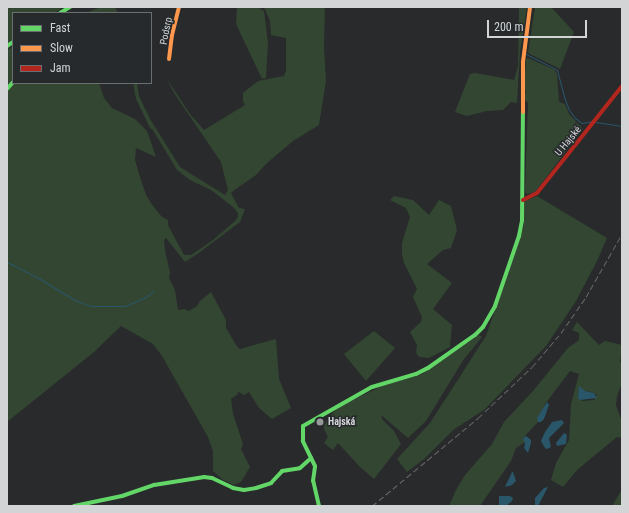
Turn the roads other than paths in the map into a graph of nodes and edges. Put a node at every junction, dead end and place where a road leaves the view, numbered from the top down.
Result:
1 (179, 7) edge
2 (530, 7) edge
3 (169, 59) dead end
4 (622, 86) edge
5 (523, 200) junction
6 (312, 458) junction
7 (74, 506) edge
8 (319, 506) edge

1 - 3 street, Podsrp
2 - 5 street
4 - 5 street, U Hajské
5 - 6 street
6 - 7 street
6 - 8 street

